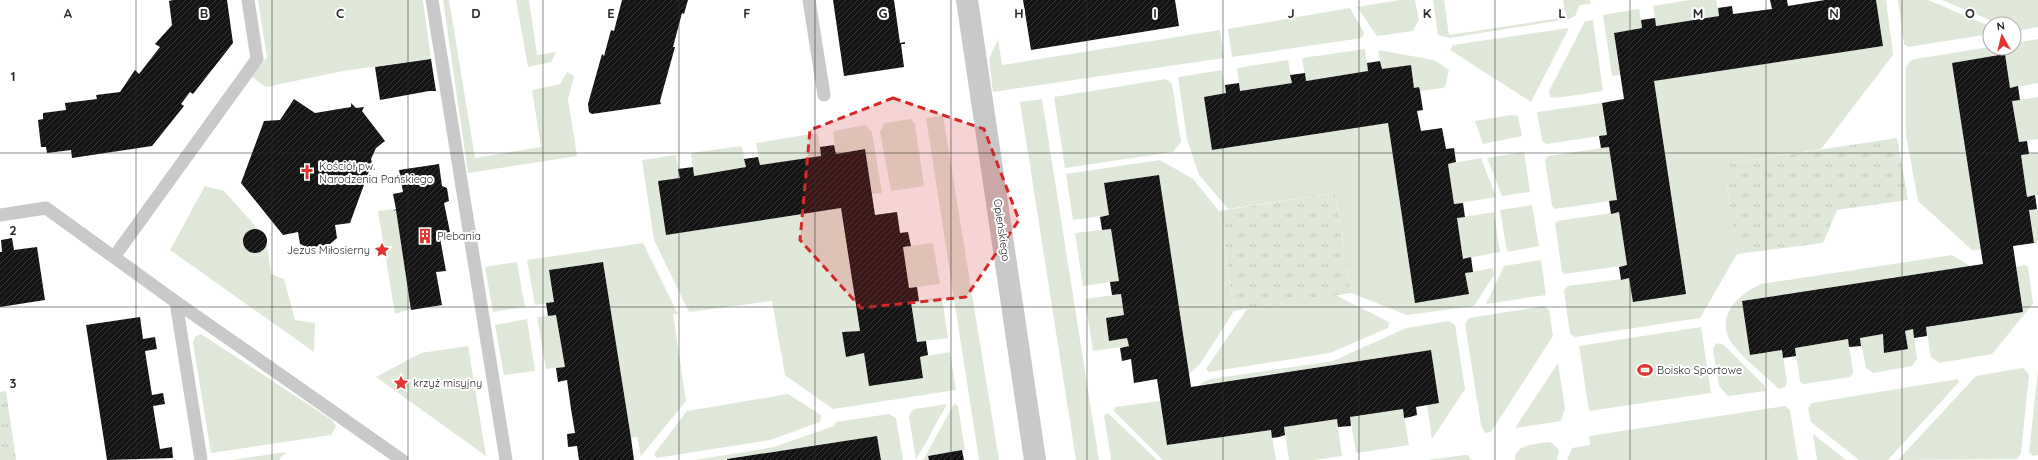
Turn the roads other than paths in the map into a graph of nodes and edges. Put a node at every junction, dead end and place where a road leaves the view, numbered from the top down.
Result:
1 (248, 0) edge
2 (432, 0) edge
3 (809, 0) edge
4 (967, 0) edge
5 (824, 95) dead end
6 (0, 215) edge
7 (114, 257) junction
8 (176, 302) junction
9 (201, 460) edge
10 (402, 460) edge
11 (506, 460) edge
12 (1036, 460) edge

1 - 7 lane
2 - 11 lane
3 - 5 lane
4 - 12 street, Opieńskiego
6 - 7 lane
7 - 8 lane
8 - 9 lane
8 - 10 lane

